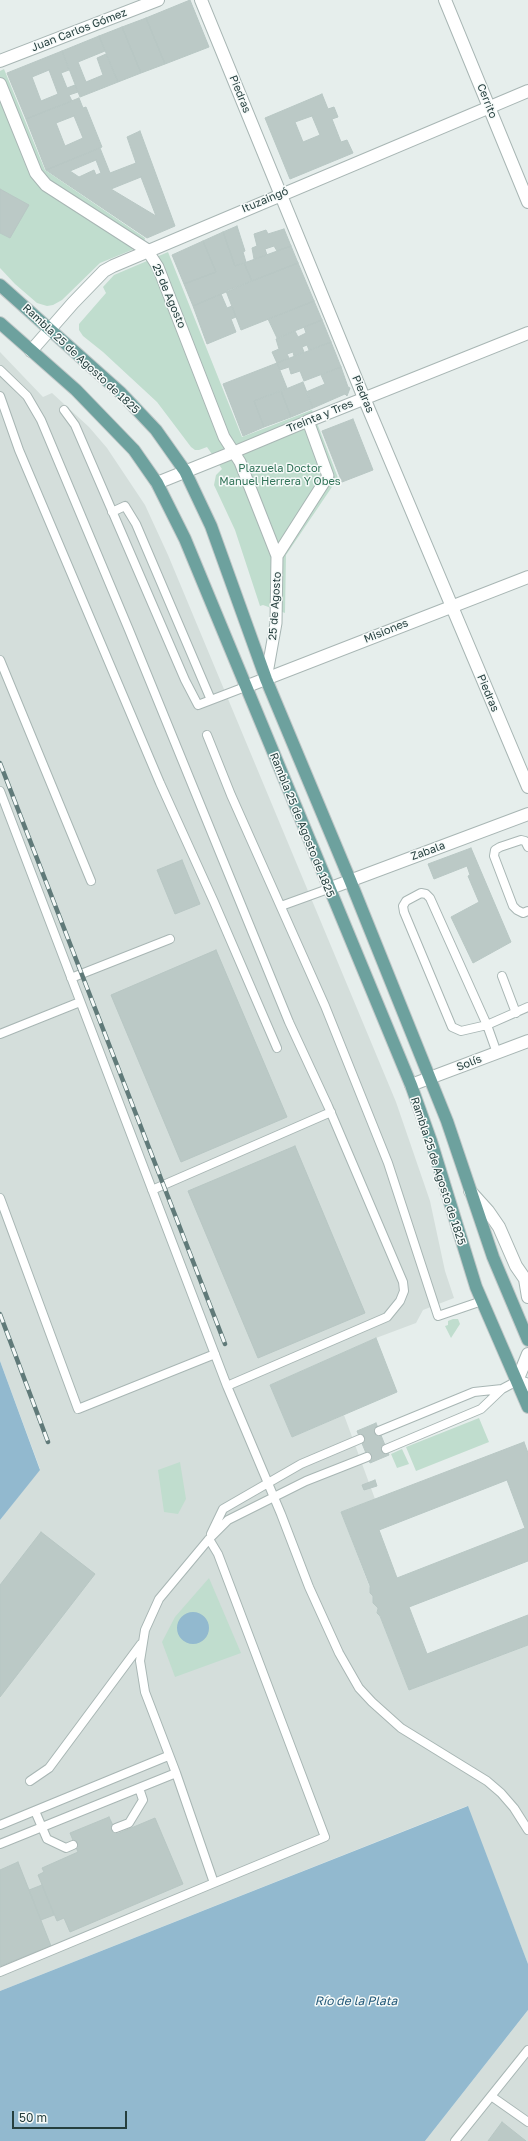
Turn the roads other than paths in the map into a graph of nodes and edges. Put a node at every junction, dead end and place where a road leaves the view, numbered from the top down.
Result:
1 (158, 0) edge
2 (201, 0) edge
3 (445, 0) edge
4 (0, 61) edge
5 (0, 84) edge
6 (528, 91) edge
7 (490, 108) junction
8 (280, 194) junction
9 (528, 202) edge
10 (147, 250) junction
11 (0, 285) edge
12 (0, 323) edge
13 (49, 329) junction
14 (528, 333) edge
15 (31, 351) junction
16 (0, 370) edge
17 (0, 396) edge
18 (364, 398) junction
19 (64, 410) dead end
20 (308, 421) junction
21 (234, 452) junction
22 (185, 471) junction
23 (157, 483) junction
24 (112, 512) junction
25 (277, 556) junction
26 (528, 577) edge
27 (451, 605) junction
28 (0, 660) edge
29 (266, 679) junction
30 (245, 688) junction
31 (211, 700) junction
32 (207, 735) dead end
33 (528, 787) edge
34 (0, 791) edge
35 (528, 814) edge
36 (528, 847) edge
37 (350, 880) junction
38 (91, 881) dead end
39 (328, 889) junction
40 (281, 906) junction
41 (528, 911) edge
42 (170, 939) dead end
43 (502, 976) dead end
44 (71, 978) junction
45 (80, 1002) junction
46 (528, 1007) edge
47 (516, 1013) junction
48 (487, 1025) junction
49 (0, 1034) edge
50 (528, 1041) edge
51 (277, 1048) dead end
52 (497, 1053) junction
53 (430, 1078) junction
54 (411, 1085) junction
55 (331, 1112) junction
56 (468, 1188) junction
57 (152, 1190) junction
58 (0, 1198) edge
59 (526, 1277) edge
60 (528, 1297) edge
61 (482, 1301) junction
62 (528, 1340) edge
63 (215, 1354) junction
64 (528, 1354) edge
65 (522, 1383) edge
66 (227, 1386) junction
67 (502, 1389) junction
68 (528, 1407) edge
69 (379, 1431) dead end
70 (360, 1439) dead end
71 (386, 1449) dead end
72 (367, 1457) dead end
73 (267, 1483) junction
74 (274, 1498) junction
75 (209, 1538) junction
76 (141, 1644) junction
77 (168, 1756) junction
78 (176, 1773) junction
79 (30, 1781) dead end
80 (139, 1788) junction
81 (35, 1811) junction
82 (0, 1825) edge
83 (42, 1827) junction
84 (116, 1828) dead end
85 (528, 1830) edge
86 (0, 1844) edge
87 (73, 1845) dead end
88 (214, 1883) junction
89 (0, 1972) edge
90 (528, 2050) edge
91 (491, 2096) junction
92 (528, 2122) edge
93 (455, 2141) edge

1 - 4 street, Juan Carlos Gómez
2 - 8 street, Piedras
3 - 7 street, Cerrito
5 - 10 street, 25 de Agosto
6 - 7 street, Ituzaingó
7 - 8 street, Ituzaingó
7 - 9 street, Cerrito
8 - 10 street, Ituzaingó
8 - 18 street, Piedras
10 - 13 street, Ituzaingó
10 - 21 street, 25 de Agosto
11 - 13 main road, Rambla 25 de Agosto de 1825
12 - 15 main road, Rambla 25 de Agosto de 1825
13 - 15 street, Ituzaingó
13 - 22 main road, Rambla 25 de Agosto de 1825
14 - 18 street, Treinta y Tres
15 - 23 main road, Rambla 25 de Agosto de 1825
16 - 55 lane
17 - 51 lane
18 - 20 street, Treinta y Tres
18 - 27 street, Piedras
19 - 24 lane
20 - 21 street, Treinta y Tres
20 - 25 street, 25 de Agosto
21 - 22 street, Treinta y Tres
21 - 25 street, 25 de Agosto
22 - 23 street, Treinta y Tres
22 - 29 main road, Rambla 25 de Agosto de 1825
23 - 30 main road, Rambla 25 de Agosto de 1825
24 - 31 lane
24 - 31 lane
25 - 29 street, 25 de Agosto
26 - 27 street, Misiones
27 - 29 street, Misiones
27 - 33 street, Piedras
28 - 38 lane
29 - 30 street, Misiones
29 - 37 main road, Rambla 25 de Agosto de 1825
30 - 31 lane
30 - 39 main road, Rambla 25 de Agosto de 1825
32 - 40 lane
34 - 44 lane
35 - 37 street, Zabala
36 - 41 lane
37 - 39 street, Zabala
37 - 53 main road, Rambla 25 de Agosto de 1825
39 - 40 lane
39 - 54 main road, Rambla 25 de Agosto de 1825
40 - 61 lane
42 - 44 lane
43 - 47 lane
44 - 45 lane
45 - 49 lane
45 - 57 lane
46 - 47 lane
47 - 48 lane
48 - 48 lane
48 - 52 lane
50 - 52 street, Solís
52 - 53 street, Solís
53 - 54 street, Solís
53 - 56 main road, Rambla 25 de Agosto de 1825
54 - 61 main road, Rambla 25 de Agosto de 1825
55 - 57 lane
55 - 66 lane
56 - 59 street, Rambla 25 de Agosto de 1825
56 - 62 main road, Rambla 25 de Agosto de 1825
57 - 63 lane
58 - 63 lane
59 - 60 street, Rambla 25 de Agosto de 1825
61 - 65 main road, Rambla 25 de Agosto de 1825
63 - 66 lane
64 - 65 street
65 - 67 lane
65 - 68 main road, Rambla 25 de Agosto de 1825
66 - 73 lane
67 - 69 lane
67 - 71 lane
70 - 73 lane
72 - 74 lane
73 - 74 lane
73 - 75 lane
74 - 75 lane
74 - 85 lane
75 - 76 lane
75 - 88 lane
76 - 77 lane
76 - 79 lane
77 - 78 lane
77 - 81 lane
78 - 80 lane
78 - 88 lane
80 - 83 lane
80 - 84 lane
81 - 82 lane
81 - 83 lane
83 - 86 lane
83 - 87 lane
88 - 89 lane
90 - 91 lane
91 - 92 lane
91 - 93 lane

